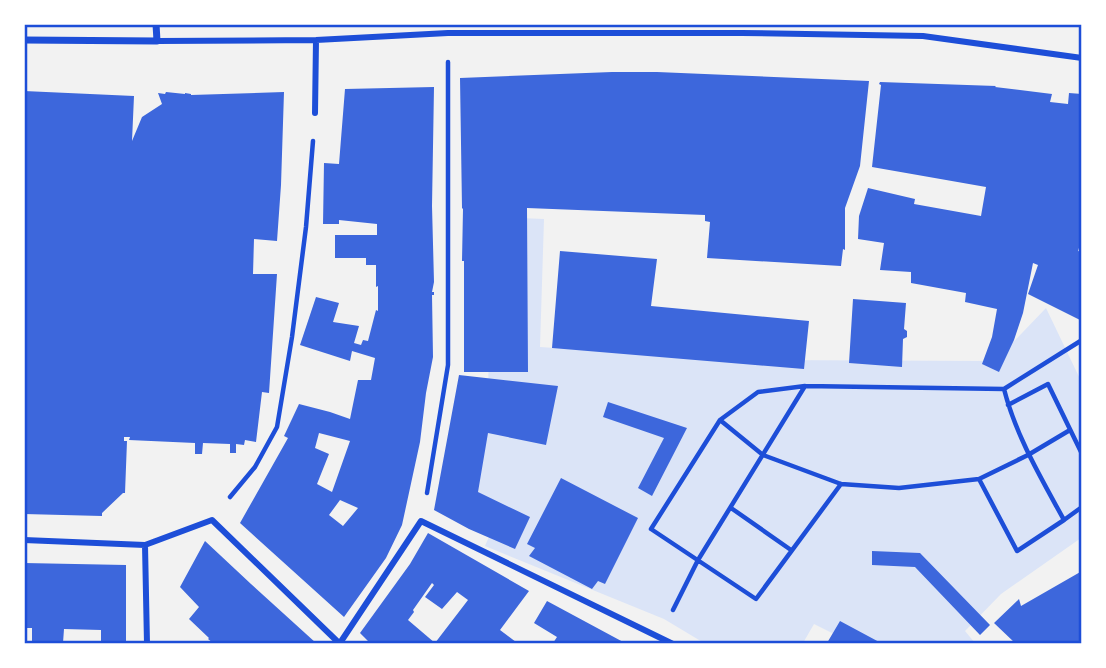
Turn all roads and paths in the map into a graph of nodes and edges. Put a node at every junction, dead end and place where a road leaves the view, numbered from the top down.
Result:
1 (156, 24) edge
2 (448, 33) junction
3 (24, 40) edge
4 (316, 40) junction
5 (157, 41) junction
6 (1082, 58) edge
7 (315, 113) joint
8 (1082, 340) edge
9 (805, 386) junction
10 (1004, 389) junction
11 (1008, 405) junction
12 (720, 419) junction
13 (1070, 430) junction
14 (1028, 454) junction
15 (1082, 454) edge
16 (763, 455) junction
17 (979, 479) junction
18 (841, 484) junction
19 (1082, 506) edge
20 (731, 508) junction
21 (212, 520) junction
22 (1064, 520) junction
23 (421, 521) junction
24 (24, 540) edge
25 (145, 545) junction
26 (791, 550) junction
27 (698, 560) junction
28 (659, 636) junction
29 (147, 643) edge
30 (340, 643) edge
31 (673, 643) edge

1 - 5 street
2 - 4 street
2 - 6 street
2 - 23 path
3 - 5 street
4 - 5 street
4 - 7 street
7 - 21 path
8 - 10 path
9 - 10 path
9 - 12 path
9 - 16 path
10 - 11 path
11 - 13 path
11 - 14 path
12 - 16 path
12 - 27 path
13 - 14 path
13 - 15 path
14 - 17 path
14 - 22 path
16 - 18 path
16 - 20 path
17 - 18 path
17 - 22 path
18 - 26 path
19 - 22 path
20 - 26 path
20 - 27 path
21 - 25 street
21 - 30 street
23 - 28 street
23 - 30 street
24 - 25 street
25 - 29 street
26 - 27 path
27 - 28 path
28 - 31 street

